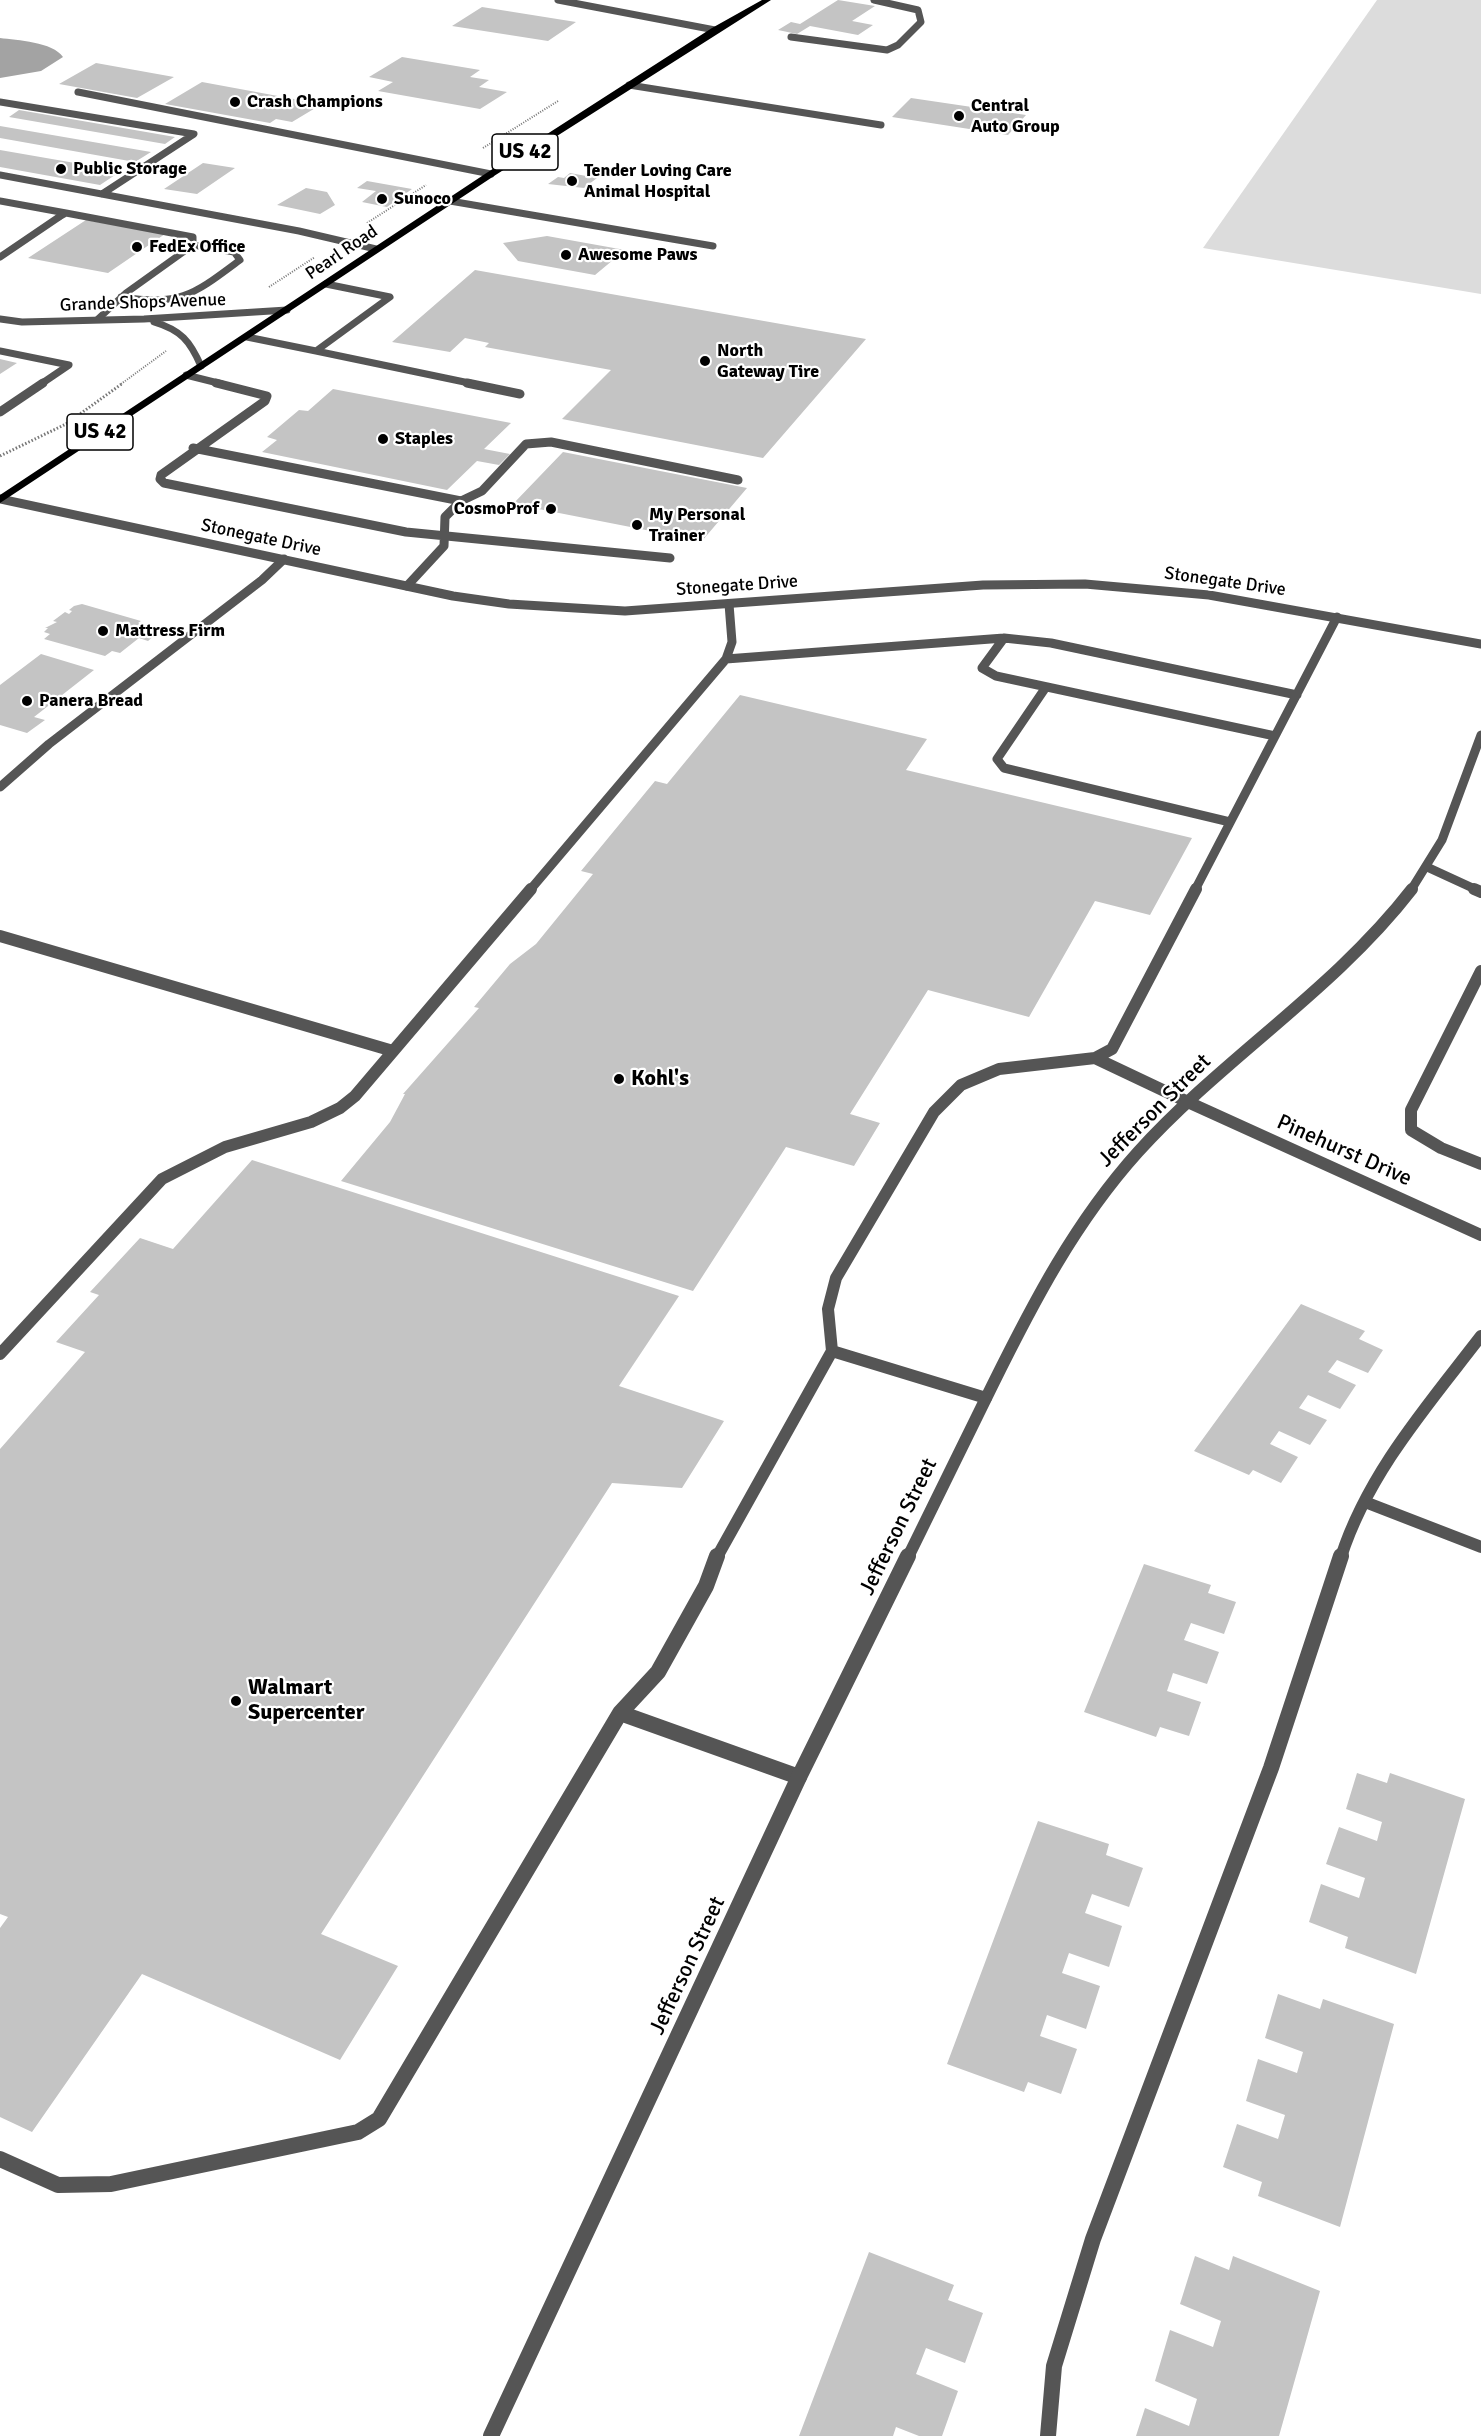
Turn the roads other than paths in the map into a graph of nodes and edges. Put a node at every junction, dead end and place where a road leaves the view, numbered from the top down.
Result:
1 (564, 0) edge
2 (767, 0) edge
3 (874, 0) edge
4 (715, 30) junction
5 (791, 37) dead end
6 (629, 85) junction
7 (78, 93) dead end
8 (0, 102) edge
9 (881, 125) dead end
10 (490, 174) junction
11 (0, 175) edge
12 (102, 195) junction
13 (0, 201) edge
14 (450, 201) junction
15 (63, 215) junction
16 (193, 245) junction
17 (713, 246) dead end
18 (376, 249) junction
19 (0, 257) edge
20 (326, 284) junction
21 (121, 297) junction
22 (287, 310) junction
23 (0, 319) edge
24 (98, 319) junction
25 (144, 319) junction
26 (247, 337) junction
27 (0, 351) edge
28 (316, 351) junction
29 (201, 366) junction
30 (186, 375) junction
31 (520, 393) dead end
32 (0, 412) edge
33 (193, 448) junction
34 (738, 480) dead end
35 (0, 500) edge
36 (461, 501) junction
37 (444, 535) junction
38 (670, 558) dead end
39 (284, 559) junction
40 (407, 586) junction
41 (729, 604) junction
42 (1337, 617) junction
43 (1004, 638) junction
44 (1481, 644) edge
45 (726, 659) junction
46 (1046, 687) junction
47 (1297, 695) junction
48 (1481, 735) edge
49 (1275, 736) junction
50 (0, 787) edge
51 (1230, 822) junction
52 (1427, 867) junction
53 (1481, 892) edge
54 (0, 936) edge
55 (1481, 970) edge
56 (393, 1051) junction
57 (1095, 1058) junction
58 (1190, 1103) junction
59 (1481, 1164) edge
60 (1481, 1235) edge
61 (1481, 1336) edge
62 (832, 1350) junction
63 (0, 1354) edge
64 (986, 1398) junction
65 (1365, 1502) junction
66 (1481, 1547) edge
67 (620, 1713) junction
68 (799, 1777) junction
69 (0, 2159) edge
70 (491, 2436) edge
71 (1048, 2436) edge

1 - 4 street
2 - 4 main road, Pearl Road / US 42
3 - 5 street
4 - 6 main road, Pearl Road / US 42
6 - 9 street
6 - 10 main road, Pearl Road / US 42
7 - 10 street
8 - 12 street
10 - 14 main road, Pearl Road / US 42
11 - 12 street
12 - 18 street
13 - 15 street
14 - 17 street
14 - 18 main road, Pearl Road / US 42
15 - 16 street
15 - 19 street
16 - 21 street
16 - 21 street
18 - 20 main road, Pearl Road / US 42
20 - 22 main road, Pearl Road / US 42
20 - 28 street
21 - 24 street
22 - 25 street, Grande Shops Avenue
22 - 26 main road, Pearl Road / US 42
23 - 24 street, Grande Shops Avenue
24 - 25 street, Grande Shops Avenue
25 - 29 street
26 - 28 street
26 - 29 main road, Pearl Road / US 42
27 - 32 street
28 - 31 street
29 - 30 main road, Pearl Road / US 42
30 - 33 street
30 - 35 main road, Pearl Road / US 42
33 - 36 street
33 - 37 street
34 - 36 street
35 - 39 street, Stonegate Drive
36 - 37 street
37 - 38 street
37 - 40 street
39 - 40 street, Stonegate Drive
39 - 50 street
40 - 41 street, Stonegate Drive
41 - 42 street, Stonegate Drive
41 - 45 street
42 - 44 street, Stonegate Drive
42 - 47 street
43 - 45 street
43 - 46 street
43 - 47 street
45 - 56 street
46 - 49 street
46 - 51 street
47 - 49 street
48 - 52 street, Jefferson Street
49 - 51 street
51 - 57 street
52 - 53 street
52 - 58 street, Jefferson Street
54 - 56 street
55 - 59 street
56 - 63 street
57 - 58 street, Pinehurst Drive
57 - 62 street
58 - 60 street, Pinehurst Drive
58 - 64 street, Jefferson Street
61 - 65 street
62 - 64 street
62 - 67 street
64 - 68 street, Jefferson Street
65 - 66 street
65 - 71 street
67 - 68 street
67 - 69 street
68 - 70 street, Jefferson Street

